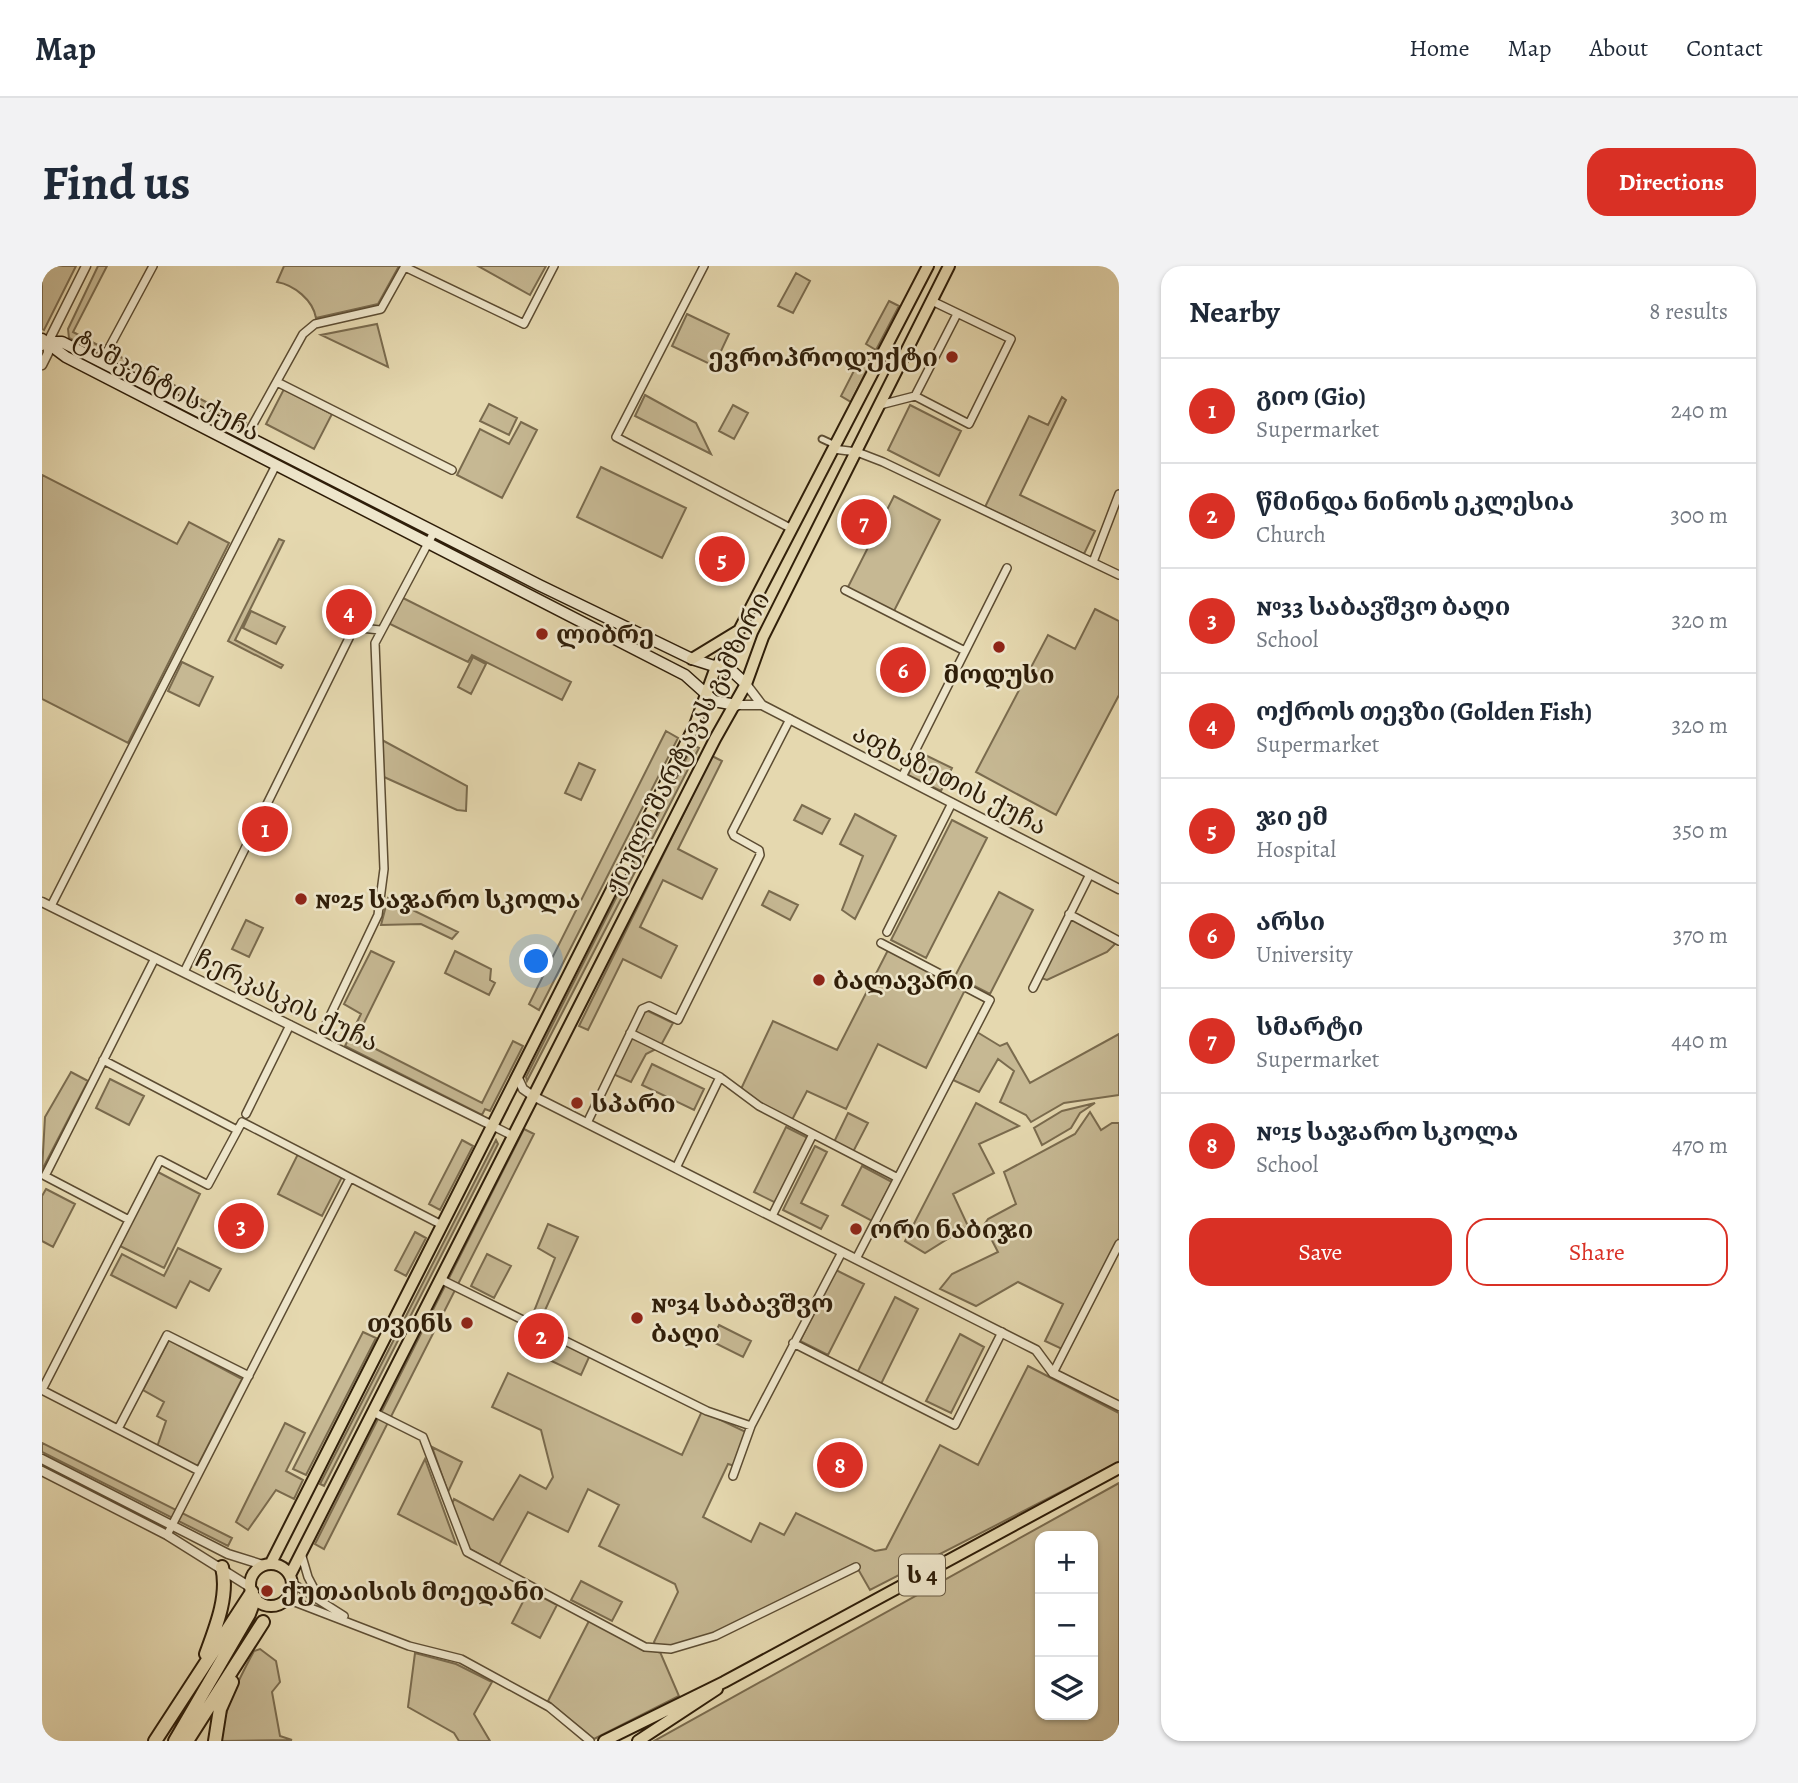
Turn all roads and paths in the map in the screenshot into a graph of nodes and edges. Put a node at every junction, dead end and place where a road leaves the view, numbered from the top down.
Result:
1 (86, 266) edge
2 (153, 266) edge
3 (405, 266) edge
4 (554, 266) edge
5 (704, 266) edge
6 (928, 266) edge
7 (949, 266) edge
8 (932, 301) junction
9 (957, 313) junction
10 (44, 342) edge
11 (102, 361) junction
12 (42, 365) edge
13 (277, 382) junction
14 (915, 396) junction
15 (880, 405) junction
16 (246, 437) junction
17 (822, 439) dead end
18 (834, 447) junction
19 (857, 452) junction
20 (276, 466) junction
21 (452, 470) dead end
22 (1119, 494) edge
23 (792, 528) junction
24 (434, 532) junction
25 (428, 542) junction
26 (1093, 562) junction
27 (1007, 568) dead end
28 (1119, 575) edge
29 (845, 590) dead end
30 (380, 630) junction
31 (740, 630) junction
32 (965, 651) junction
33 (692, 659) junction
34 (716, 667) junction
35 (746, 684) junction
36 (705, 692) junction
37 (736, 705) junction
38 (762, 705) junction
39 (790, 719) junction
40 (902, 777) junction
41 (951, 803) junction
42 (1090, 874) junction
43 (1119, 889) edge
44 (42, 902) edge
45 (51, 906) junction
46 (1069, 914) junction
47 (887, 932) dead end
48 (1119, 941) edge
49 (881, 943) dead end
50 (155, 958) junction
51 (184, 972) junction
52 (1033, 988) dead end
53 (290, 1025) junction
54 (630, 1033) junction
55 (319, 1039) junction
56 (103, 1060) junction
57 (517, 1076) junction
58 (720, 1077) junction
59 (533, 1096) junction
60 (507, 1098) junction
61 (246, 1114) dead end
62 (587, 1123) junction
63 (493, 1126) junction
64 (237, 1130) junction
65 (813, 1134) junction
66 (513, 1136) junction
67 (676, 1168) junction
68 (350, 1178) junction
69 (898, 1178) junction
70 (772, 1216) junction
71 (129, 1220) junction
72 (442, 1225) junction
73 (1119, 1244) edge
74 (842, 1252) junction
75 (856, 1259) junction
76 (440, 1279) junction
77 (1002, 1332) junction
78 (793, 1343) junction
79 (1053, 1373) junction
80 (248, 1376) junction
81 (42, 1390) edge
82 (1119, 1406) edge
83 (373, 1412) junction
84 (751, 1426) junction
85 (118, 1429) junction
86 (42, 1459) edge
87 (1119, 1468) edge
88 (42, 1471) edge
89 (199, 1471) junction
90 (733, 1476) dead end
91 (172, 1525) junction
92 (167, 1535) junction
93 (301, 1553) junction
94 (267, 1564) junction
95 (222, 1567) junction
96 (856, 1567) dead end
97 (291, 1579) junction
98 (252, 1593) junction
99 (287, 1599) junction
100 (320, 1600) junction
101 (272, 1606) junction
102 (263, 1622) joint
103 (356, 1624) junction
104 (249, 1644) junction
105 (196, 1681) junction
106 (724, 1682) junction
107 (155, 1741) edge
108 (175, 1741) edge
109 (187, 1741) edge
110 (215, 1741) edge
111 (590, 1741) edge
112 (604, 1741) edge
113 (638, 1741) edge

1 - 10 street
2 - 11 street
3 - 4 street
3 - 13 street
5 - 23 street
6 - 18 main road, ჟიული შარტავას გამზირი
7 - 8 main road, ჟიული შარტავას გამზირი
8 - 9 street
8 - 15 main road, ჟიული შარტავას გამზირი
9 - 14 street
9 - 14 street
10 - 11 main road, ტაშკენტის ქუჩა
10 - 12 street
10 - 20 main road, ტაშკენტის ქუჩა
11 - 16 main road, ტაშკენტის ქუჩა
13 - 16 street
13 - 21 street
14 - 15 street
15 - 19 main road, ჟიული შარტავას გამზირი
16 - 24 main road, ტაშკენტის ქუჩა
17 - 18 street
18 - 19 street
18 - 23 main road, ჟიული შარტავას გამზირი
19 - 26 street
19 - 35 main road, ჟიული შარტავას გამზირი
20 - 25 main road, ტაშკენტის ქუჩა
20 - 45 street
22 - 26 street
23 - 31 main road, ჟიული შარტავას გამზირი
24 - 25 street
24 - 33 main road, ტაშკენტის ქუჩა
25 - 30 street
25 - 36 main road, ტაშკენტის ქუჩა
26 - 28 street
27 - 32 street
29 - 32 street
30 - 51 street
30 - 55 street
31 - 33 main road
31 - 34 main road, ჟიული შარტავას გამზირი
32 - 40 street
33 - 34 main road, ტაშკენტის ქუჩა
34 - 35 main road
34 - 36 main road, ჟიული შარტავას გამზირი
35 - 37 main road, ჟიული შარტავას გამზირი
35 - 38 street, აფხაზეთის ქუჩა
36 - 37 main road
36 - 57 main road, ჟიული შარტავას გამზირი
37 - 38 street, აფხაზეთის ქუჩა
37 - 59 main road, ჟიული შარტავას გამზირი
38 - 39 street, აფხაზეთის ქუჩა
39 - 40 street, აფხაზეთის ქუჩა
39 - 54 street
40 - 41 street, აფხაზეთის ქუჩა
41 - 42 street, აფხაზეთის ქუჩა
41 - 47 street
42 - 43 street, აფხაზეთის ქუჩა
42 - 46 street
44 - 45 street, ჩერკასკის ქუჩა
45 - 50 street, ჩერკასკის ქუჩა
46 - 48 street
46 - 52 street
49 - 69 street
50 - 51 street, ჩერკასკის ქუჩა
50 - 56 street
51 - 53 street, ჩერკასკის ქუჩა
53 - 55 street, ჩერკასკის ქუჩა
53 - 61 street
54 - 58 street
54 - 62 street
55 - 63 street, ჩერკასკის ქუჩა
56 - 64 street
56 - 71 street
57 - 59 street
57 - 60 main road, ჟიული შარტავას გამზირი
58 - 65 street
58 - 67 street
59 - 60 street
59 - 62 street
59 - 66 main road, ჟიული შარტავას გამზირი
60 - 63 main road, ჟიული შარტავას გამზირი
62 - 67 street
63 - 66 street, ჩერკასკის ქუჩა
63 - 72 main road, ჟიული შარტავას გამზირი
64 - 68 street
64 - 71 street
65 - 69 street
65 - 70 street
66 - 76 main road, ჟიული შარტავას გამზირი
67 - 70 street
68 - 72 street
68 - 80 street
69 - 75 street
70 - 74 street
71 - 81 street
72 - 94 main road, ჟიული შარტავას გამზირი
73 - 79 street
74 - 75 street
74 - 78 street
75 - 77 street
76 - 83 main road, ჟიული შარტავას გამზირი
76 - 84 street
77 - 78 street
77 - 79 street
78 - 84 street
79 - 82 street
80 - 85 street
80 - 89 street
81 - 85 street
83 - 93 main road, ჟიული შარტავას გამზირი
83 - 96 street
84 - 90 street
85 - 89 street
86 - 91 street
87 - 106 main road, ს 4
88 - 92 street
89 - 91 street
91 - 92 street
91 - 94 street
92 - 95 street
93 - 97 main road, ჟიული შარტავას გამზირი
93 - 100 street
94 - 97 main road
94 - 98 main road
95 - 98 street
95 - 105 highway
97 - 99 main road
97 - 100 street
98 - 101 main road
98 - 105 highway
98 - 108 highway
99 - 101 main road
99 - 103 street
100 - 103 street
101 - 102 main road
102 - 104 highway
103 - 111 street
104 - 109 highway
104 - 110 highway
105 - 107 highway
106 - 112 main road, ს 4
106 - 113 main road, ს 4

